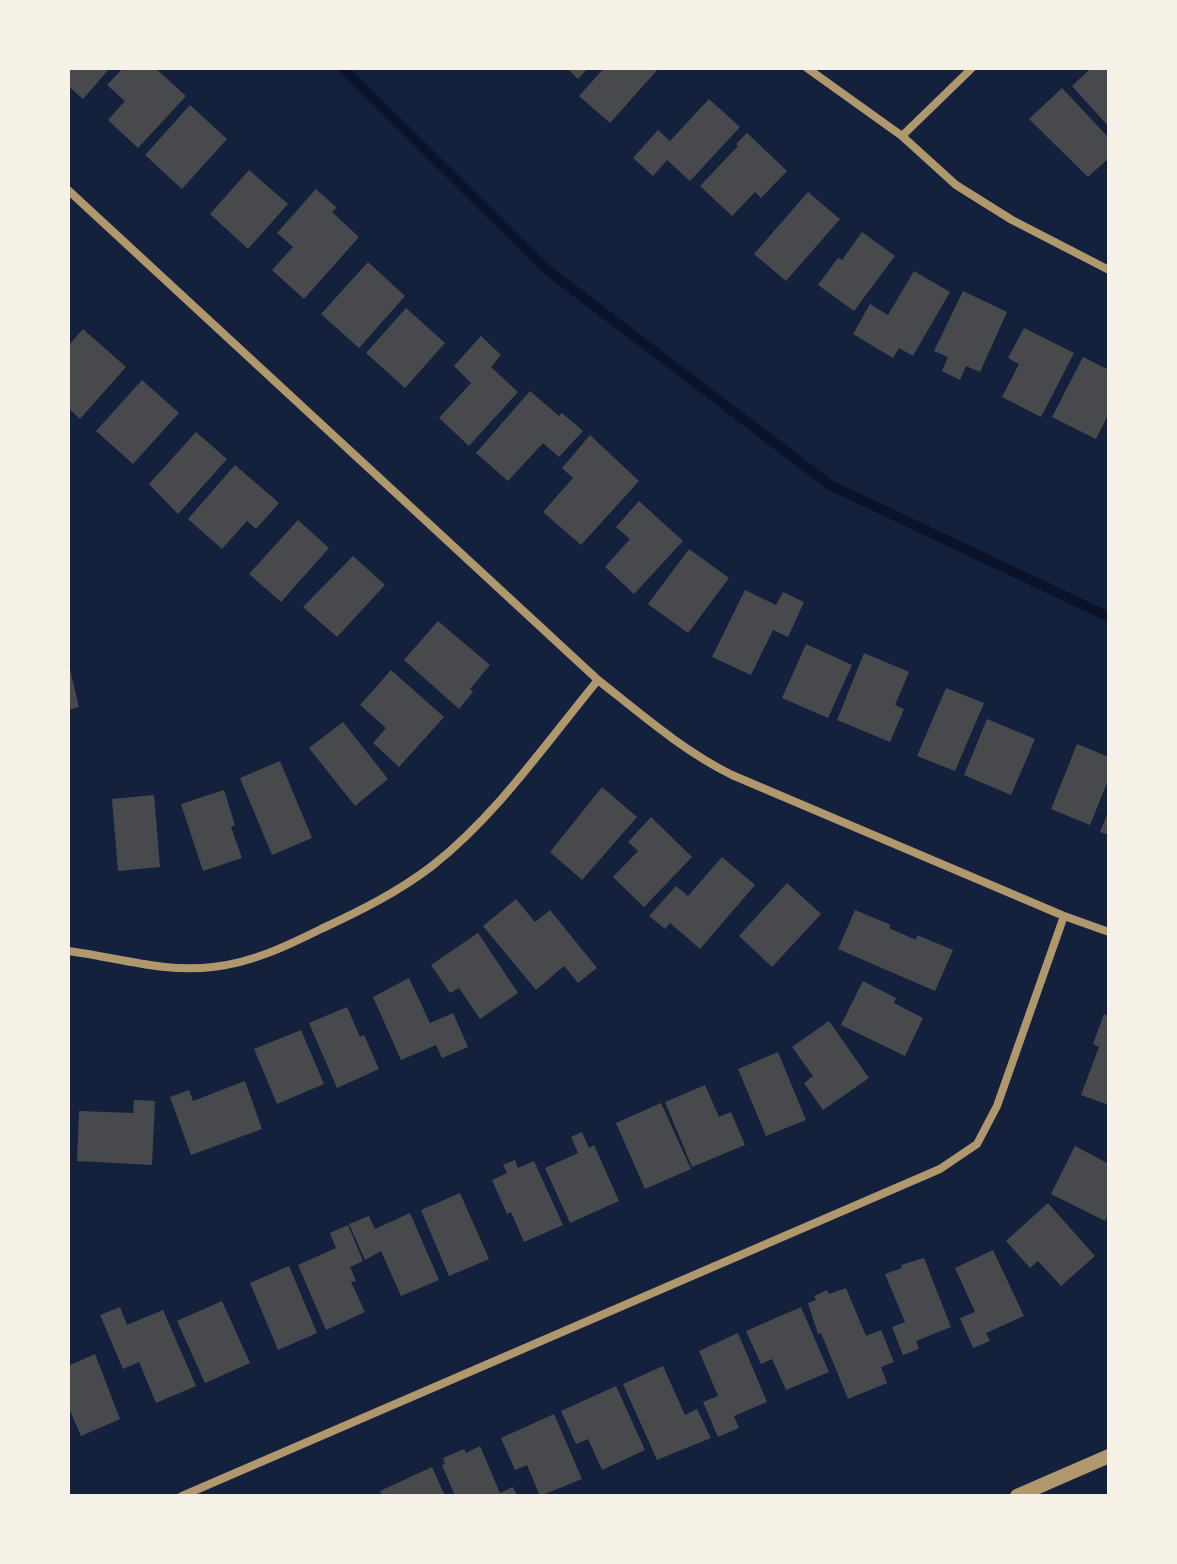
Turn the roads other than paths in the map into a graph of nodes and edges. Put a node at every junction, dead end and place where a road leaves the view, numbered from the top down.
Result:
1 (807, 68) edge
2 (972, 68) edge
3 (902, 136) junction
4 (68, 190) edge
5 (1109, 270) edge
6 (598, 680) junction
7 (1064, 916) junction
8 (1109, 932) edge
9 (68, 951) edge
10 (1109, 1456) edge
11 (182, 1496) edge
12 (1017, 1496) edge

1 - 3 street
2 - 3 street
3 - 5 street
4 - 6 street
6 - 7 street
6 - 9 street
7 - 8 street
7 - 11 street
10 - 12 street

